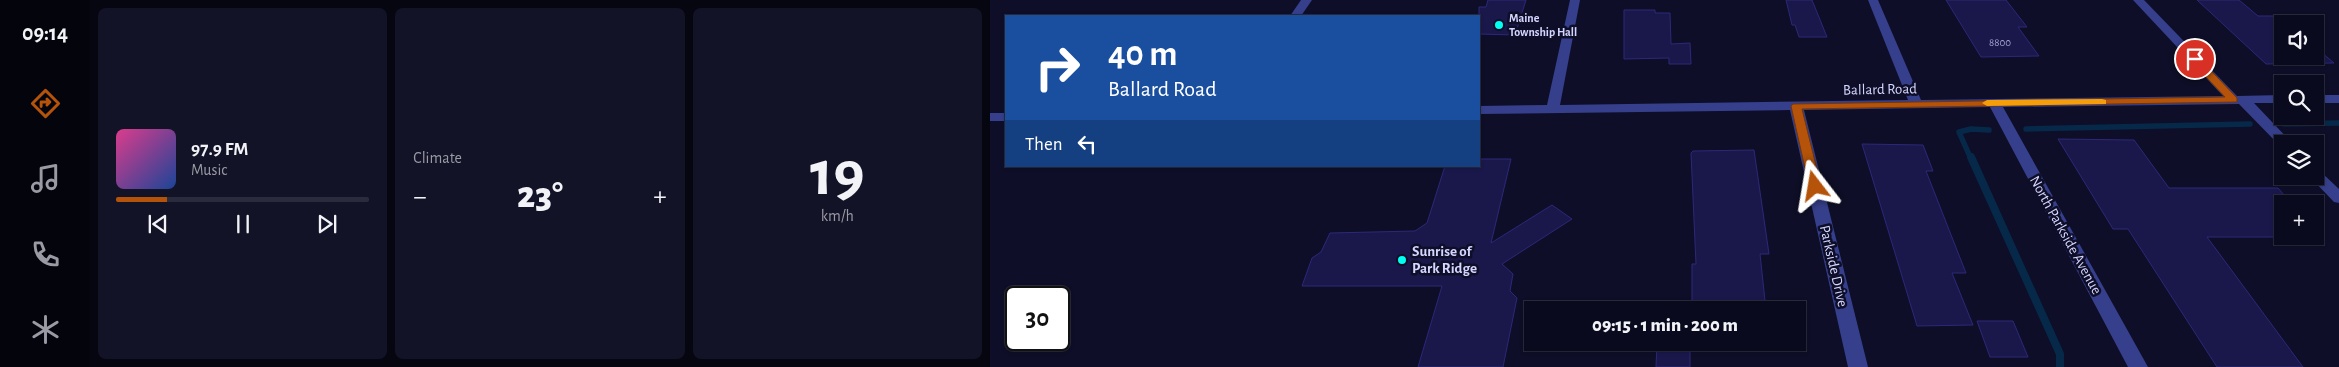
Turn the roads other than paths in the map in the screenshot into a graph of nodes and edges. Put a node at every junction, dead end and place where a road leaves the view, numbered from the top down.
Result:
1 (1308, 0) edge
2 (1575, 0) edge
3 (1873, 0) edge
4 (2138, 0) edge
5 (1296, 15) edge
6 (2339, 98) edge
7 (2274, 99) edge
8 (2324, 99) edge
9 (2238, 100) junction
10 (1994, 103) junction
11 (1916, 104) junction
12 (1796, 106) junction
13 (1553, 109) junction
14 (1480, 110) edge
15 (990, 117) edge
16 (1005, 117) edge
17 (2276, 135) edge
18 (2324, 183) edge
19 (2339, 198) edge
20 (1858, 367) edge
21 (2138, 367) edge

1 - 5 street
2 - 13 street
3 - 11 street
4 - 9 street
6 - 8 street
7 - 9 street, Ballard Road
9 - 10 street, Ballard Road
9 - 17 street
10 - 11 street, Ballard Road
10 - 21 street, North Parkside Avenue
11 - 12 street, Ballard Road
12 - 13 street, Ballard Road
12 - 20 street, Parkside Drive
13 - 14 street, Ballard Road
15 - 16 street
18 - 19 street

